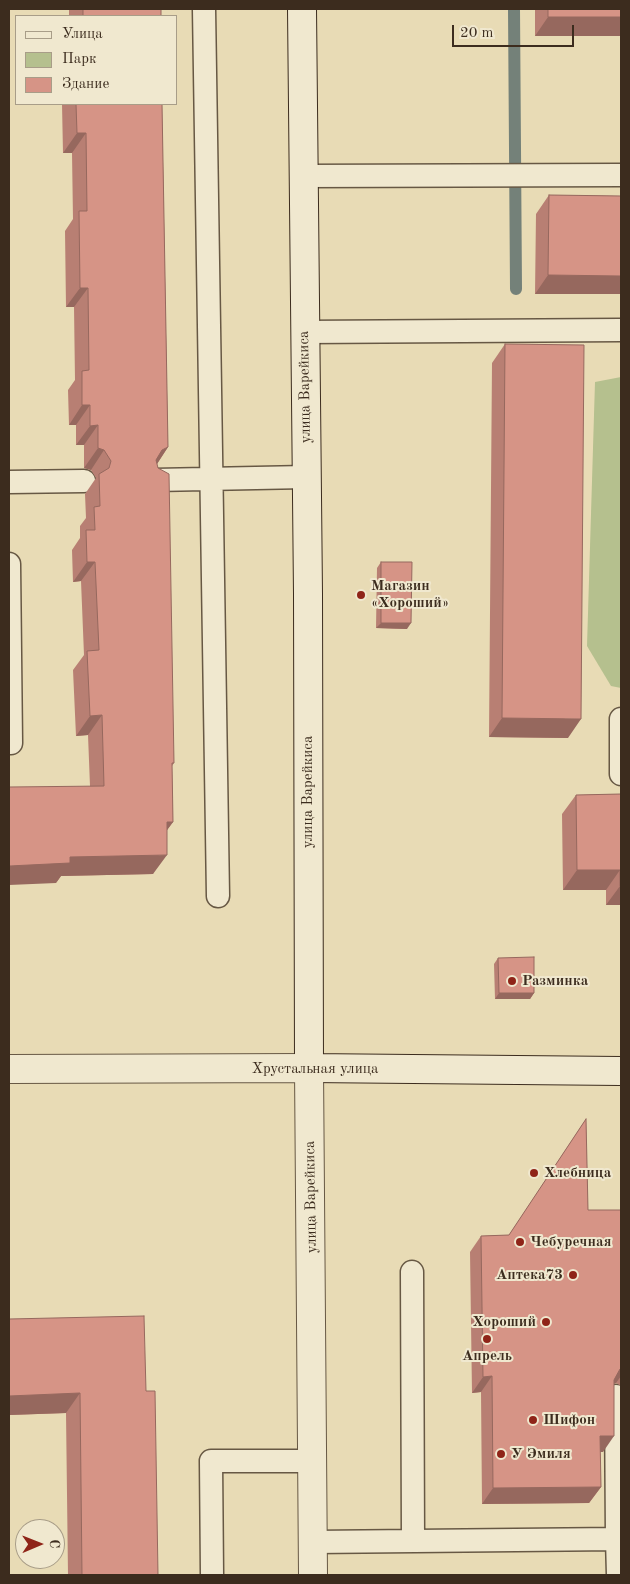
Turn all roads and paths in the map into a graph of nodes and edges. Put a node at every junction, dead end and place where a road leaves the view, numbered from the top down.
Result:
1 (204, 9) edge
2 (302, 9) edge
3 (303, 176) junction
4 (621, 176) edge
5 (621, 330) edge
6 (304, 332) junction
7 (306, 478) junction
8 (211, 479) junction
9 (155, 480) edge
10 (84, 481) dead end
11 (9, 482) edge
12 (9, 564) edge
13 (621, 719) edge
14 (9, 743) edge
15 (621, 774) edge
16 (218, 896) dead end
17 (309, 1068) junction
18 (9, 1069) edge
19 (621, 1071) edge
20 (412, 1272) dead end
21 (616, 1396) edge
22 (313, 1461) junction
23 (619, 1539) edge
24 (414, 1541) junction
25 (313, 1542) junction
26 (212, 1575) edge
27 (313, 1575) edge
28 (618, 1575) edge

1 - 8 lane
2 - 3 main road, улица Варейкиса
3 - 4 lane
3 - 6 main road, улица Варейкиса
5 - 6 lane
6 - 7 main road, улица Варейкиса
7 - 8 lane
7 - 17 main road, улица Варейкиса
8 - 9 lane
8 - 16 lane
10 - 11 lane
12 - 14 lane
13 - 15 lane
17 - 18 main road, Хрустальная улица
17 - 19 main road, Хрустальная улица
17 - 22 main road, улица Варейкиса
20 - 24 lane
21 - 23 lane
22 - 25 main road, улица Варейкиса
22 - 26 lane
23 - 24 lane
23 - 28 lane
24 - 25 lane
25 - 27 main road, улица Варейкиса

